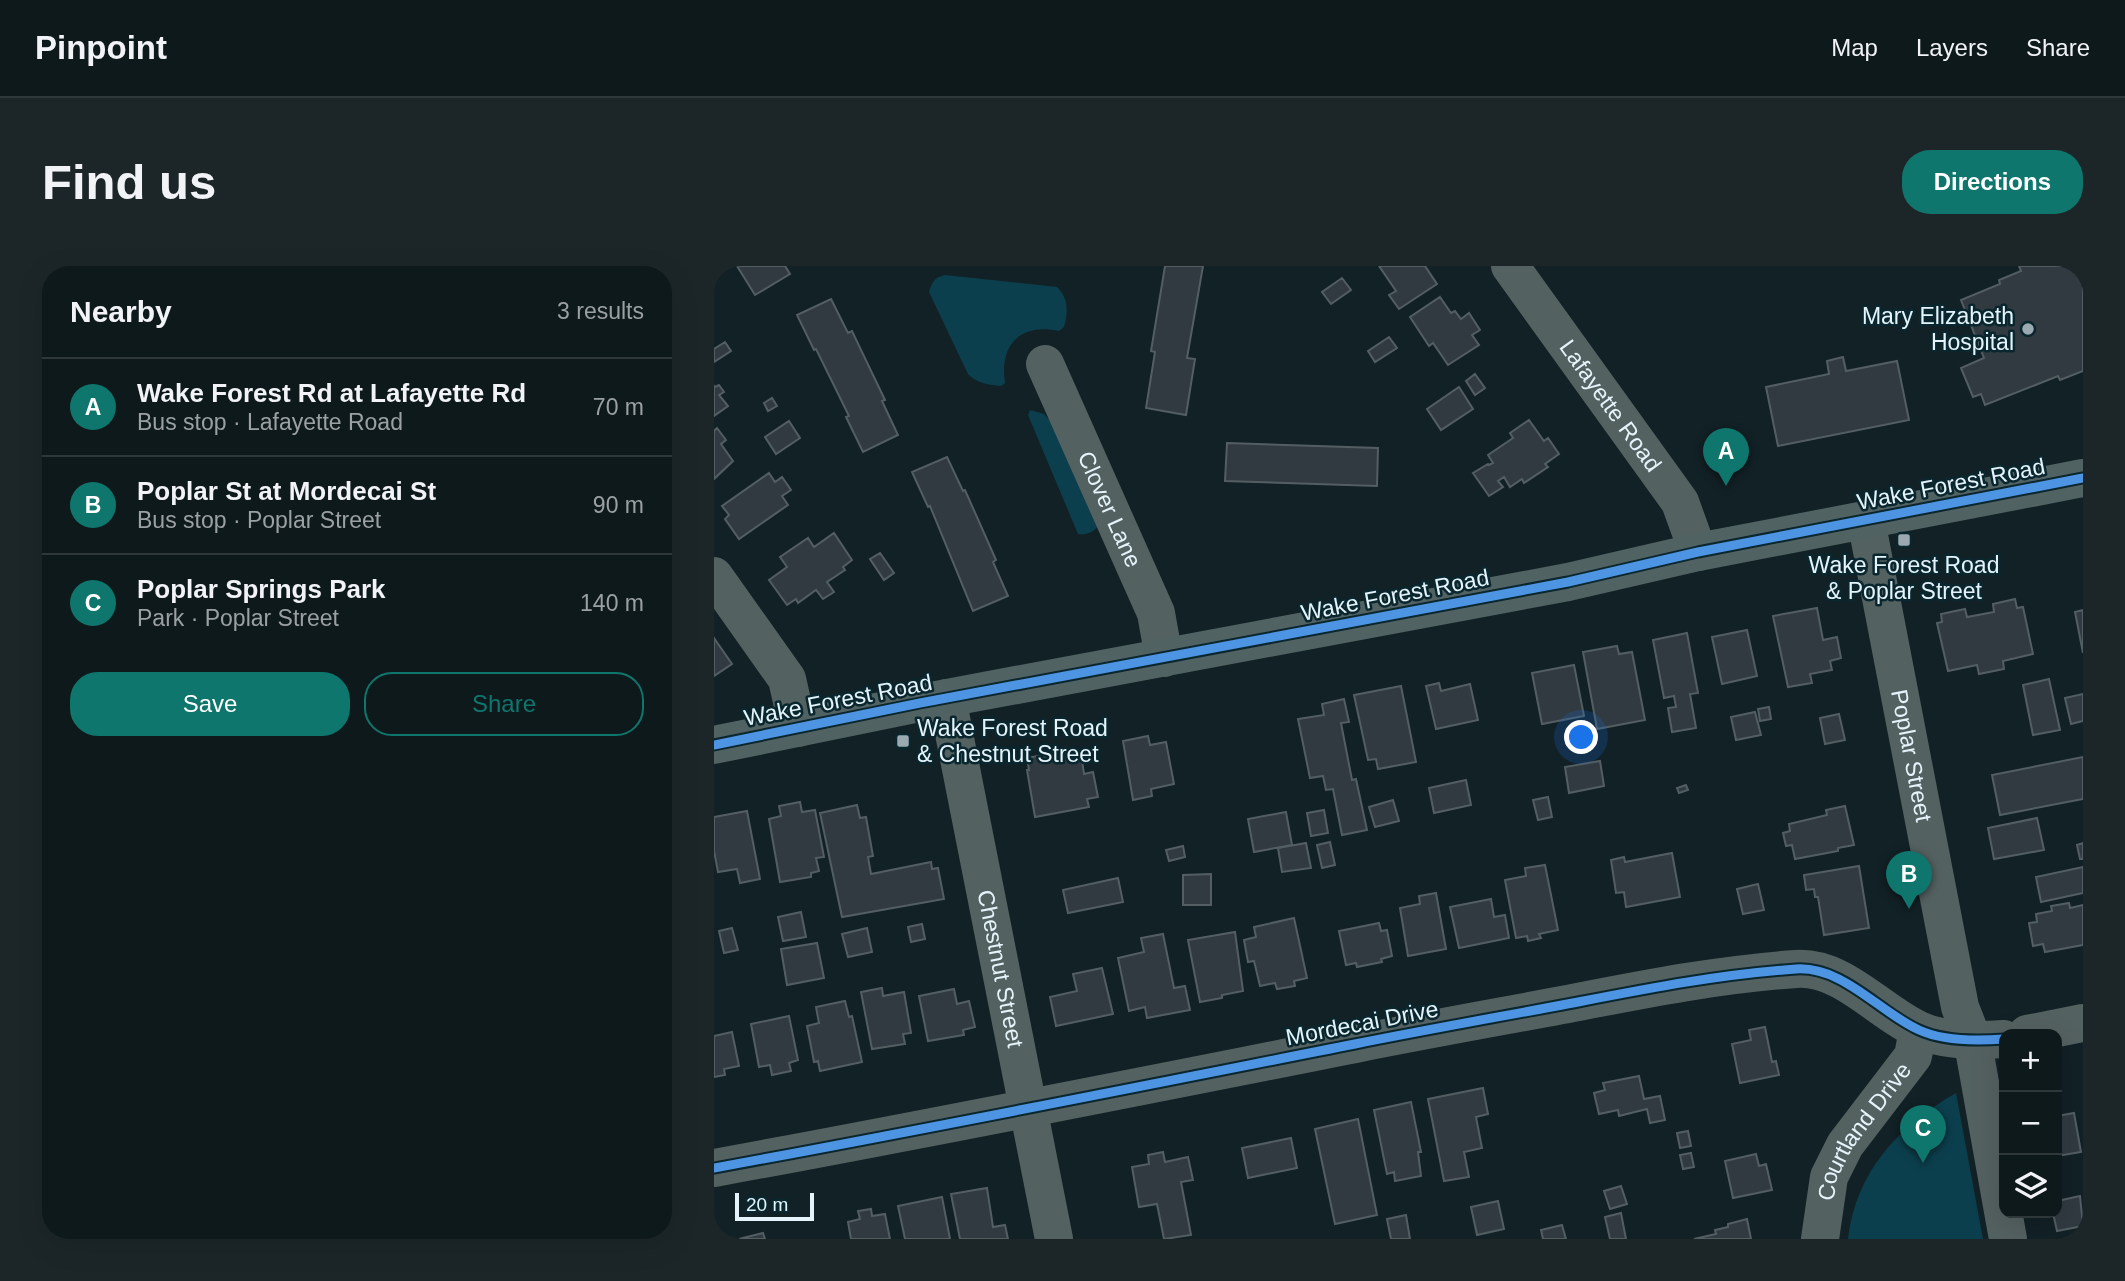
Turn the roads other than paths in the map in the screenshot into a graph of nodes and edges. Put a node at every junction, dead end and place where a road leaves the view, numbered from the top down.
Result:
1 (1510, 266) edge
2 (1045, 364) dead end
3 (2083, 478) edge
4 (1866, 520) junction
5 (1698, 552) junction
6 (714, 576) edge
7 (1164, 658) junction
8 (947, 698) junction
9 (798, 727) junction
10 (714, 745) edge
11 (2083, 1023) edge
12 (2052, 1029) edge
13 (1918, 1030) junction
14 (1988, 1039) edge
15 (1030, 1109) junction
16 (714, 1168) edge
17 (1054, 1239) edge
18 (1820, 1239) edge
19 (2008, 1239) edge

1 - 5 street, Lafayette Road
2 - 7 street, Clover Lane
3 - 4 main road, Wake Forest Road
4 - 5 main road, Wake Forest Road
4 - 14 street, Poplar Street
5 - 7 main road, Wake Forest Road
6 - 9 street
7 - 8 main road, Wake Forest Road
8 - 9 main road, Wake Forest Road
8 - 15 street, Chestnut Street
9 - 10 main road, Wake Forest Road
11 - 12 street
13 - 14 street, Mordecai Drive
13 - 15 street, Mordecai Drive
13 - 18 street, Courtland Drive
14 - 19 street, Poplar Street
15 - 16 street, Mordecai Drive
15 - 17 street, Chestnut Street

